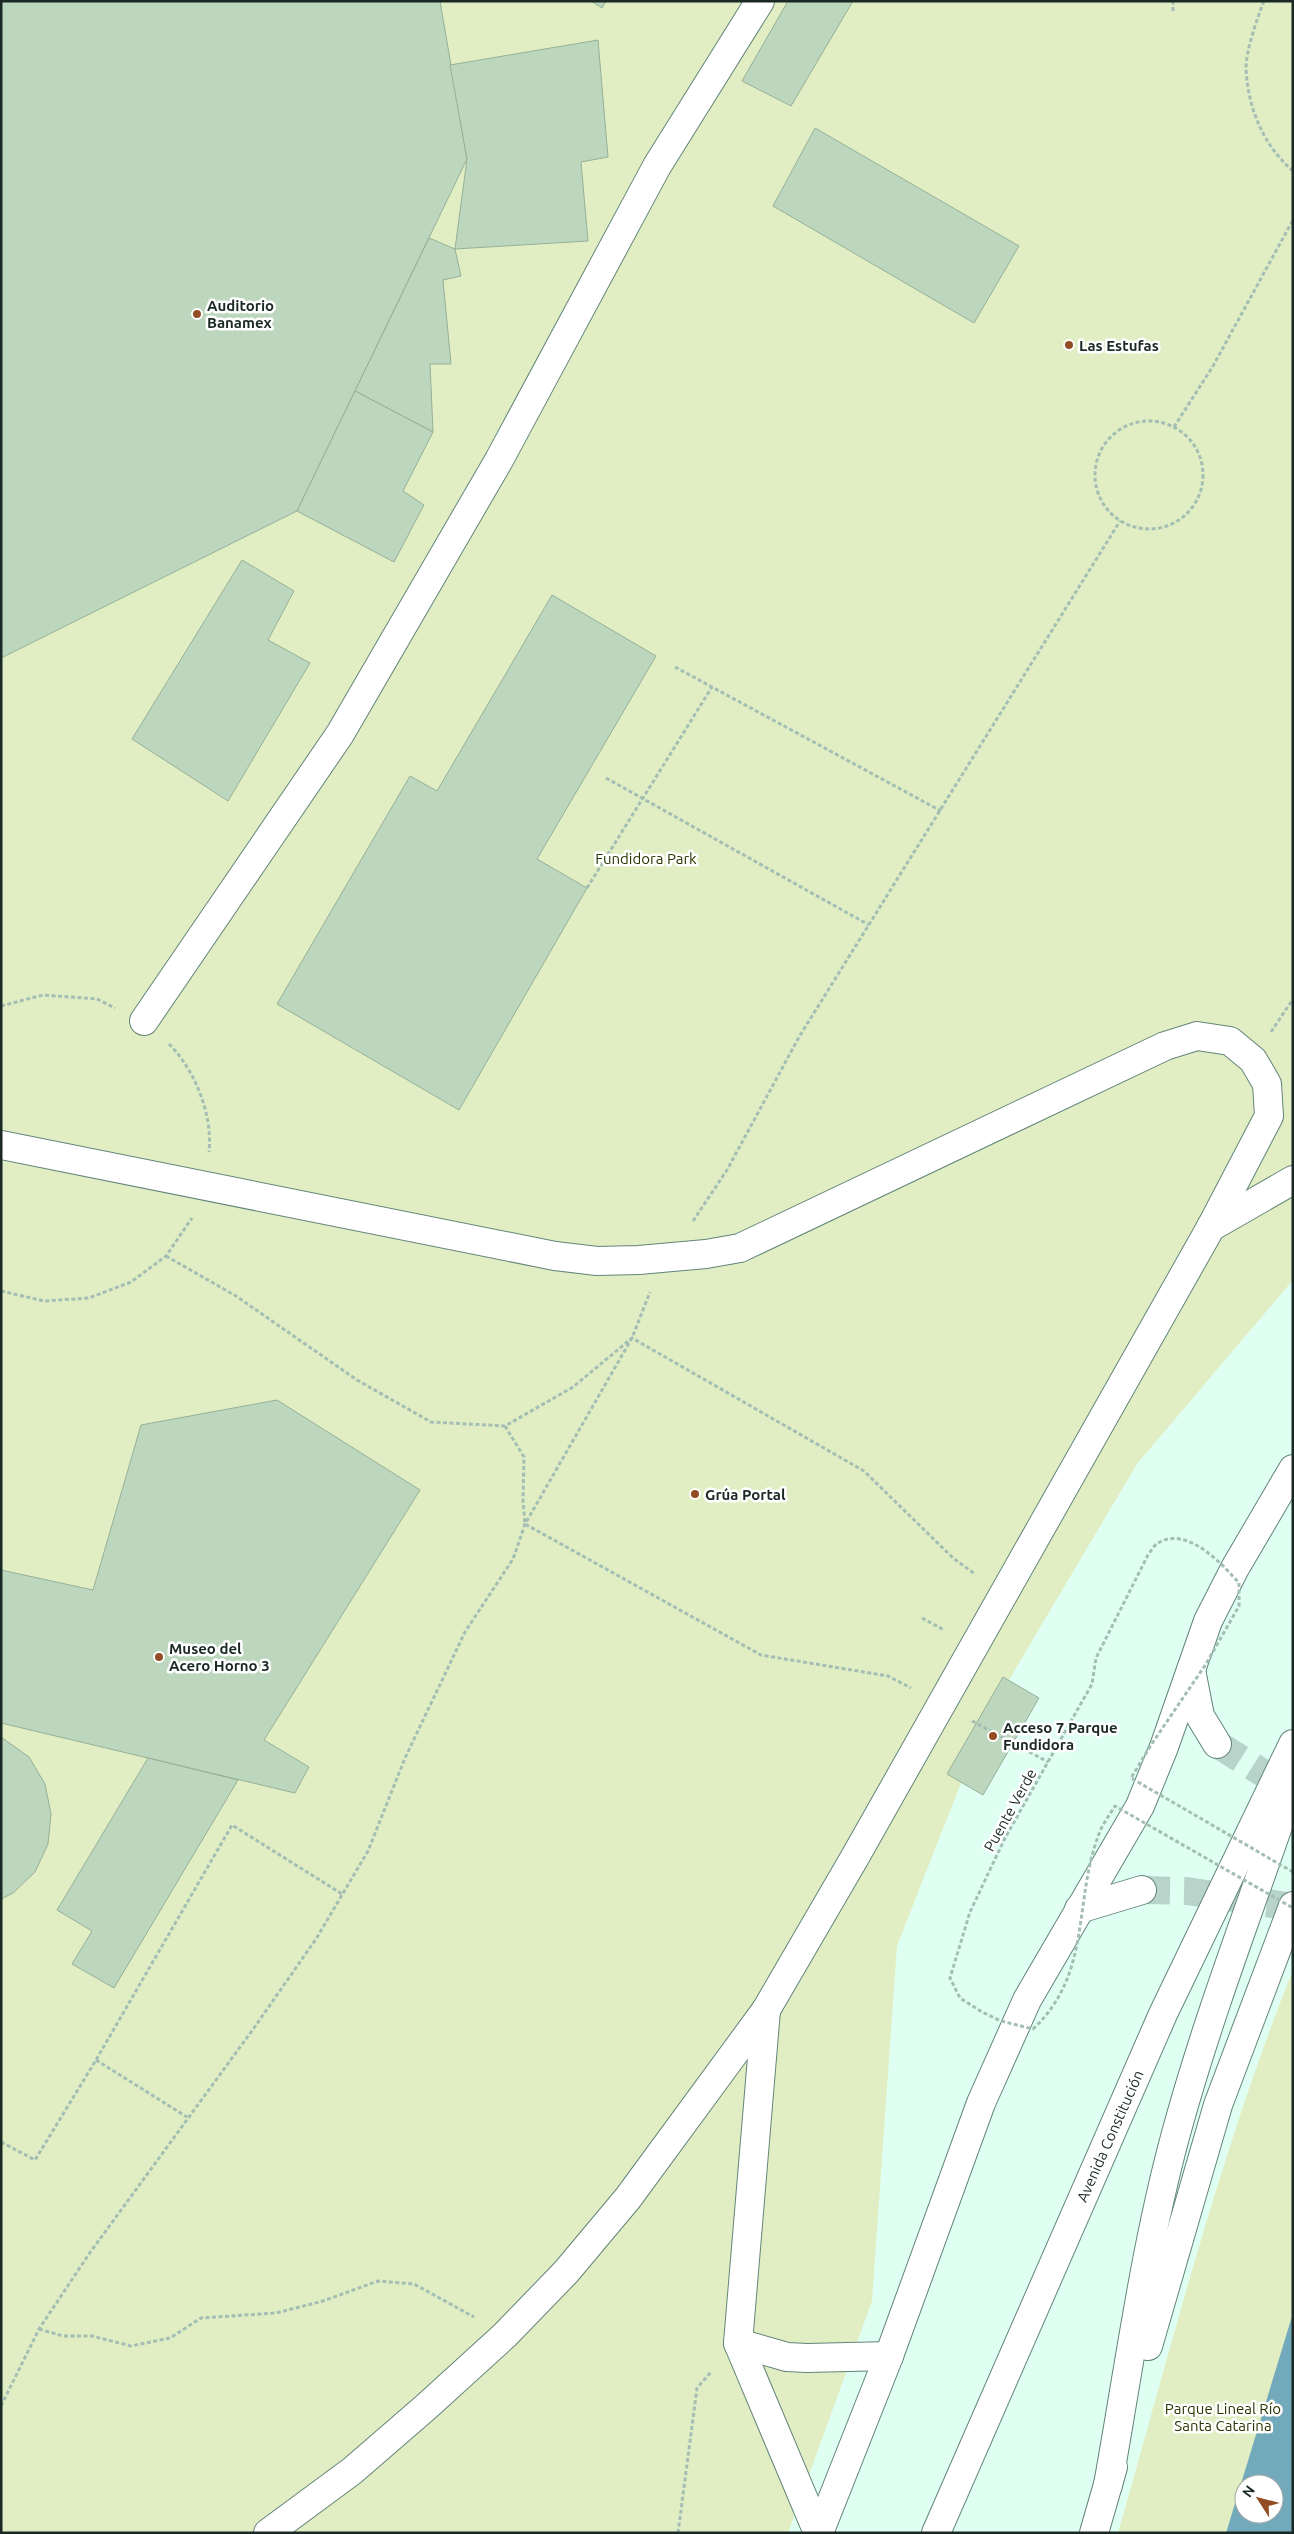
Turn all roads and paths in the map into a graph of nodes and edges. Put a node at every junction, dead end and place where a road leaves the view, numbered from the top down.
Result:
1 (760, 1) edge
2 (1173, 1) edge
3 (1264, 1) edge
4 (1173, 11) dead end
5 (1293, 172) edge
6 (1293, 220) edge
7 (1174, 427) junction
8 (1120, 521) junction
9 (675, 667) dead end
10 (712, 687) junction
11 (606, 778) dead end
12 (642, 798) junction
13 (941, 810) junction
14 (588, 888) dead end
15 (869, 925) junction
16 (1, 1006) edge
17 (144, 1021) junction
18 (1, 1145) edge
19 (1293, 1180) edge
20 (205, 1188) junction
21 (1211, 1227) junction
22 (166, 1256) junction
23 (670, 1256) junction
24 (1, 1291) edge
25 (632, 1338) junction
26 (505, 1426) junction
27 (1293, 1469) edge
28 (525, 1524) junction
29 (1003, 1596) junction
30 (1191, 1669) junction
31 (942, 1704) junction
32 (1217, 1744) tunnel mouth
33 (1293, 1744) edge
34 (1048, 1762) junction
35 (1293, 1783) edge
36 (1293, 1872) edge
37 (1142, 1890) tunnel mouth
38 (342, 1894) junction
39 (1293, 1907) edge
40 (1078, 1909) junction
41 (766, 2010) junction
42 (96, 2060) junction
43 (188, 2118) junction
44 (1, 2142) edge
45 (39, 2329) junction
46 (505, 2335) junction
47 (738, 2343) junction
48 (889, 2356) junction
49 (1, 2406) edge
50 (1108, 2485) junction
51 (268, 2533) edge
52 (678, 2533) edge
53 (819, 2533) edge
54 (936, 2533) edge
55 (1094, 2533) edge

1 - 17 main road
2 - 4 path
3 - 5 path
6 - 7 path
7 - 8 path
7 - 8 path
8 - 13 path
9 - 10 path
10 - 12 path
10 - 13 path
11 - 12 path
12 - 14 path
12 - 15 path
13 - 15 path
15 - 23 path
16 - 17 path
17 - 20 path
18 - 20 main road
19 - 21 main road
20 - 22 path
20 - 23 main road
21 - 23 main road
21 - 29 main road
22 - 24 path
22 - 26 path
23 - 25 path
25 - 26 path
25 - 28 path
25 - 29 path
26 - 28 path
27 - 30 main road
28 - 31 path
28 - 38 path
29 - 31 main road
30 - 32 main road
30 - 40 main road
31 - 34 path
31 - 41 main road
33 - 54 main road, Avenida Constitución
34 - 36 path, Puente Verde, bridge
34 - 39 path, Puente Verde, bridge
35 - 50 main road
37 - 40 main road
38 - 42 path
38 - 43 path
39 - 50 main road
40 - 48 main road
41 - 46 main road
41 - 47 main road
42 - 43 path
42 - 44 path
43 - 45 path
45 - 46 path
45 - 49 path
46 - 51 main road
47 - 48 main road
47 - 52 path
47 - 53 main road
48 - 53 main road
50 - 55 main road

